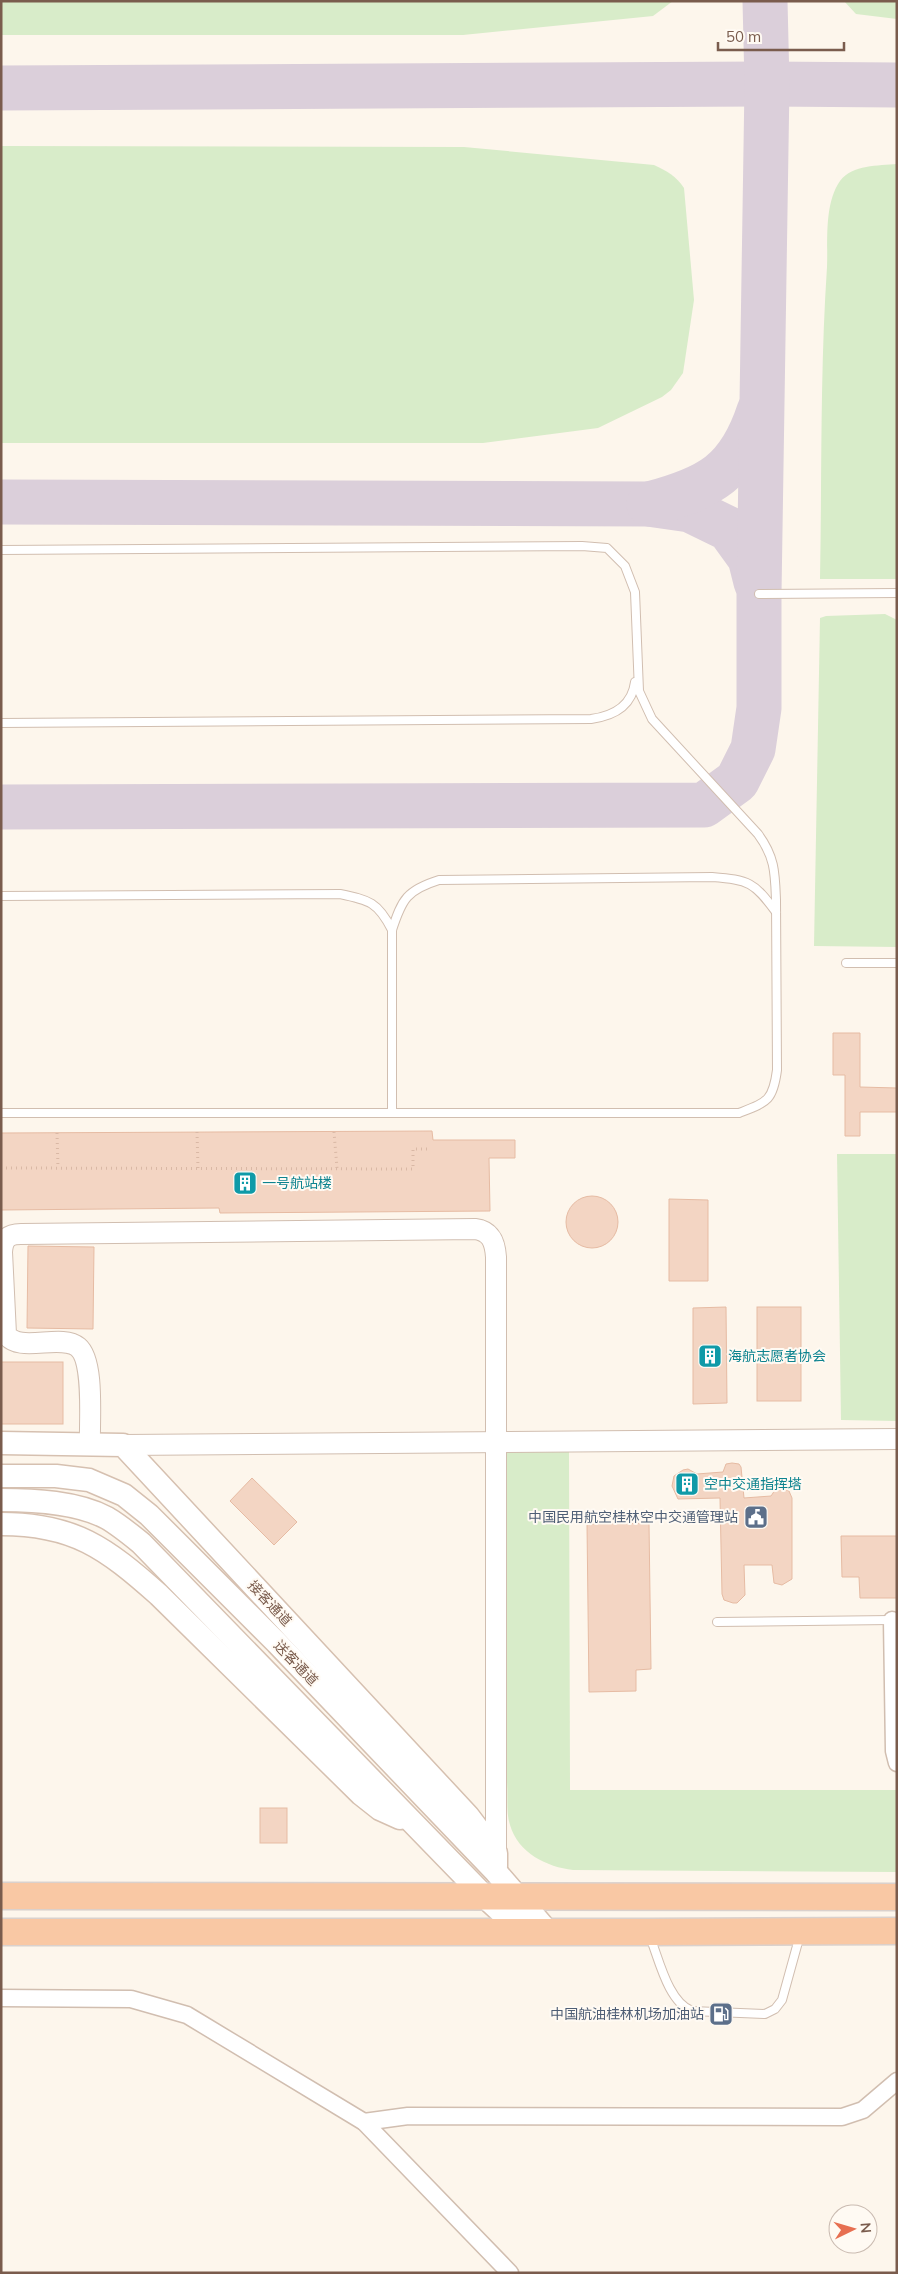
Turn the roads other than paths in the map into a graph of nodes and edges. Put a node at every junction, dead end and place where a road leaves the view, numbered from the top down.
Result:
1 (1, 550) edge
2 (897, 593) edge
3 (759, 594) dead end
4 (637, 671) junction
5 (1, 723) edge
6 (1, 896) edge
7 (776, 912) junction
8 (392, 930) junction
9 (846, 963) dead end
10 (897, 963) edge
11 (1, 1113) edge
12 (392, 1113) junction
13 (897, 1439) edge
14 (495, 1442) junction
15 (1, 1444) edge
16 (90, 1445) junction
17 (123, 1445) junction
18 (1, 1476) edge
19 (1, 1500) edge
20 (1, 1524) edge
21 (894, 1620) edge
22 (717, 1622) dead end
23 (897, 1763) edge
24 (419, 1828) junction
25 (496, 1862) junction
26 (1, 1896) edge
27 (518, 1896) junction
28 (897, 1897) edge
29 (486, 1898) junction
30 (897, 1930) edge
31 (534, 1931) junction
32 (801, 1931) junction
33 (1, 1932) edge
34 (649, 1932) junction
35 (1, 1998) edge
36 (897, 2080) edge
37 (364, 2122) junction
38 (510, 2273) edge

1 - 4 lane
2 - 3 lane
4 - 5 lane
4 - 7 lane
6 - 8 lane
7 - 8 lane
7 - 12 lane
8 - 12 lane
9 - 10 lane
11 - 12 lane
13 - 14 street
14 - 16 street
14 - 17 street
14 - 25 street
15 - 16 main road
16 - 17 main road
17 - 25 main road, 接客通道
18 - 25 main road, 送客通道
19 - 24 main road, 送客通道
20 - 24 main road
21 - 22 lane
21 - 23 street
24 - 29 main road, 送客通道
25 - 27 main road, 送客通道
26 - 29 highway
27 - 28 highway
27 - 29 highway
27 - 31 main road, 送客通道
29 - 31 main road, 送客通道
30 - 32 highway
31 - 33 highway
31 - 34 highway
32 - 34 highway
32 - 34 lane
35 - 37 street
36 - 37 street
37 - 38 street

